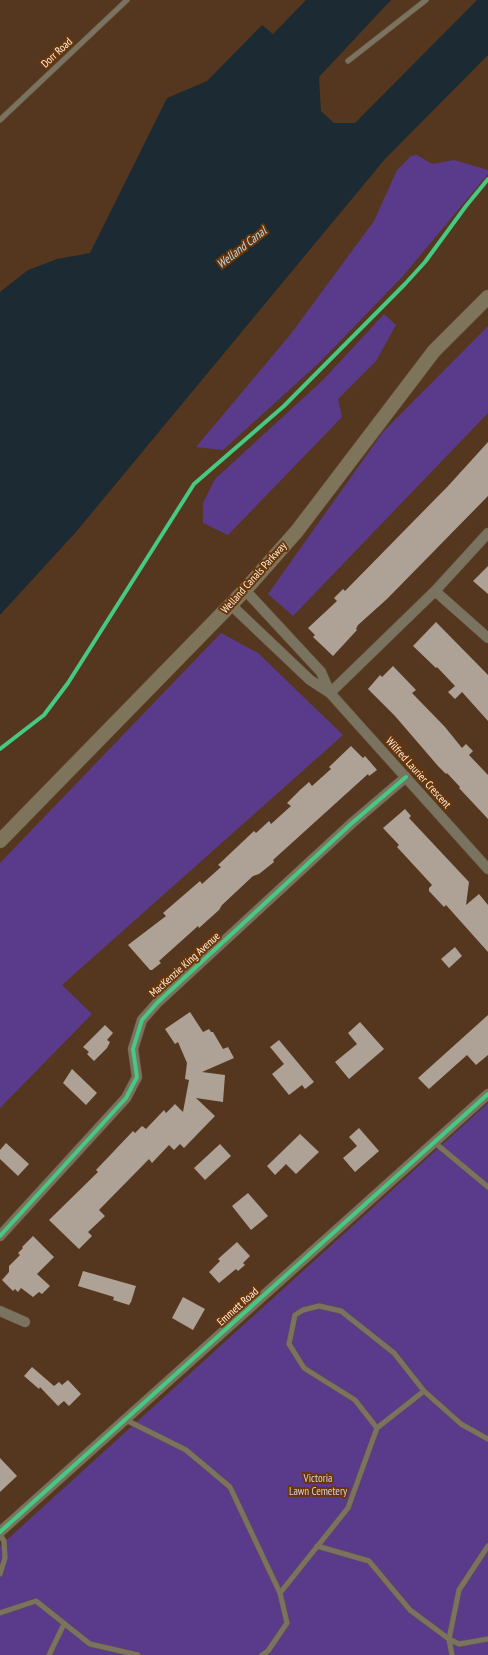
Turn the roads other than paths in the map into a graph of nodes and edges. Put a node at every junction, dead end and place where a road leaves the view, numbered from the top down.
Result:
1 (128, 0) edge
2 (426, 0) edge
3 (348, 61) dead end
4 (0, 120) edge
5 (488, 297) edge
6 (488, 533) edge
7 (245, 590) junction
8 (435, 591) junction
9 (231, 605) junction
10 (488, 638) edge
11 (330, 693) junction
12 (406, 777) junction
13 (0, 841) edge
14 (488, 869) edge
15 (488, 1094) edge
16 (434, 1141) junction
17 (488, 1187) edge
18 (0, 1236) edge
19 (0, 1311) edge
20 (25, 1322) dead end
21 (424, 1391) junction
22 (126, 1420) junction
23 (377, 1428) junction
24 (488, 1438) edge
25 (0, 1532) edge
26 (0, 1535) edge
27 (317, 1546) junction
28 (488, 1546) edge
29 (0, 1574) edge
30 (280, 1593) junction
31 (0, 1613) edge
32 (64, 1624) junction
33 (449, 1639) junction
34 (488, 1639) edge
35 (49, 1655) edge
36 (138, 1655) edge
37 (262, 1655) edge
38 (452, 1655) edge

1 - 4 lane, Dorr Road
2 - 3 lane
5 - 7 main road, Welland Canals Parkway
6 - 8 street
7 - 9 main road, Welland Canals Parkway
7 - 11 street, Wilfred Laurier Crescent
8 - 10 street
8 - 11 street
9 - 11 street, Wilfred Laurier Crescent
9 - 13 main road, Welland Canals Parkway
11 - 12 street, Wilfred Laurier Crescent
12 - 14 street, Wilfred Laurier Crescent
12 - 18 street, MacKenzie King Avenue
15 - 16 street, Emmett Road
16 - 17 lane
16 - 22 street, Emmett Road
19 - 20 street
21 - 23 lane
21 - 23 lane
21 - 24 lane
22 - 25 street, Emmett Road
22 - 30 lane
23 - 27 lane
26 - 29 lane
27 - 30 lane
27 - 33 lane
28 - 33 lane
30 - 37 lane
31 - 32 lane
32 - 35 lane
32 - 36 lane
33 - 34 lane
33 - 38 lane

